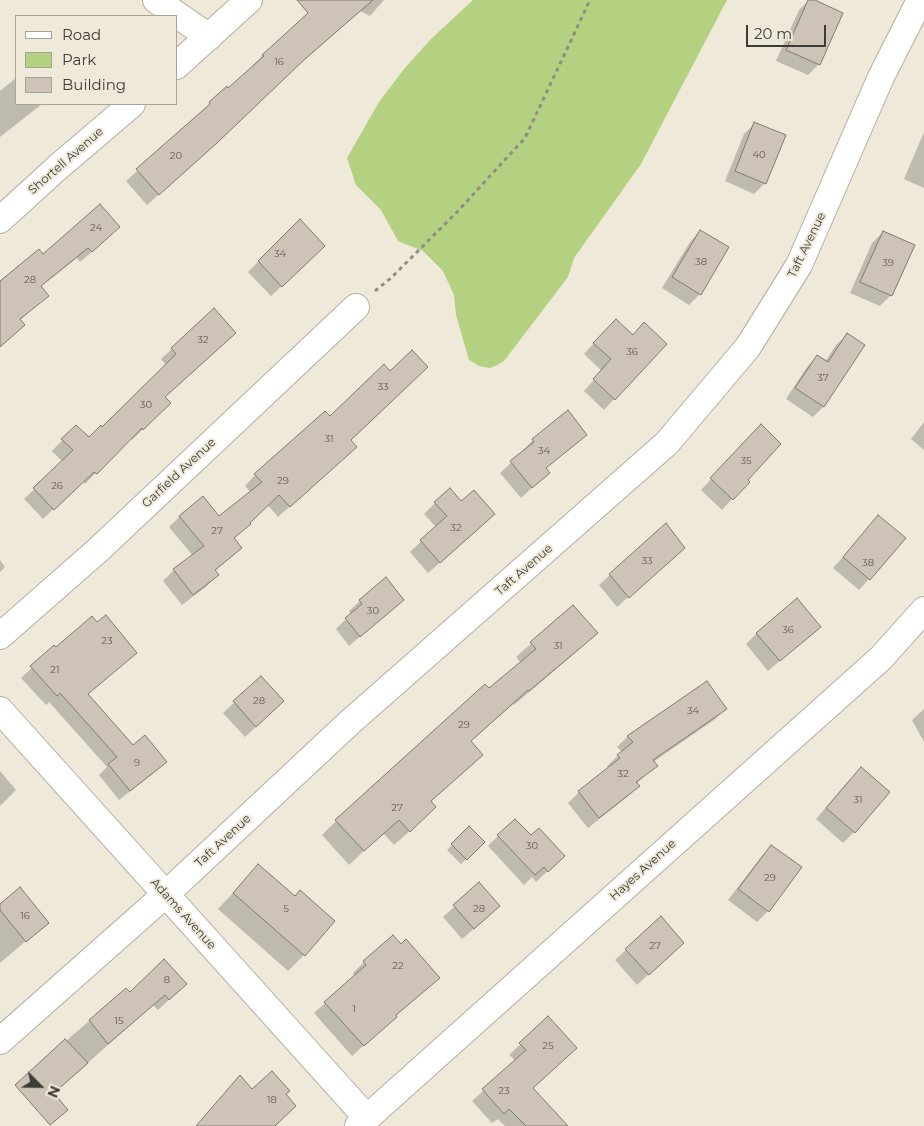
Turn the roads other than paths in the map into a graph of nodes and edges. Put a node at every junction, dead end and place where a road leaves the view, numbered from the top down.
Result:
1 (156, 0) edge
2 (249, 0) edge
3 (920, 0) edge
4 (177, 15) edge
5 (178, 15) edge
6 (209, 37) junction
7 (178, 64) edge
8 (131, 105) edge
9 (0, 220) edge
10 (356, 307) road end
11 (924, 610) edge
12 (0, 636) edge
13 (0, 710) edge
14 (166, 894) junction
15 (0, 1041) edge
16 (362, 1122) edge

1 - 4 street
2 - 6 street
3 - 14 street, Taft Avenue
5 - 6 street
6 - 7 street
8 - 9 street, Shortell Avenue
10 - 12 street, Garfield Avenue
11 - 16 street, Hayes Avenue
13 - 14 street, Adams Avenue
14 - 15 street, Taft Avenue
14 - 16 street, Adams Avenue

